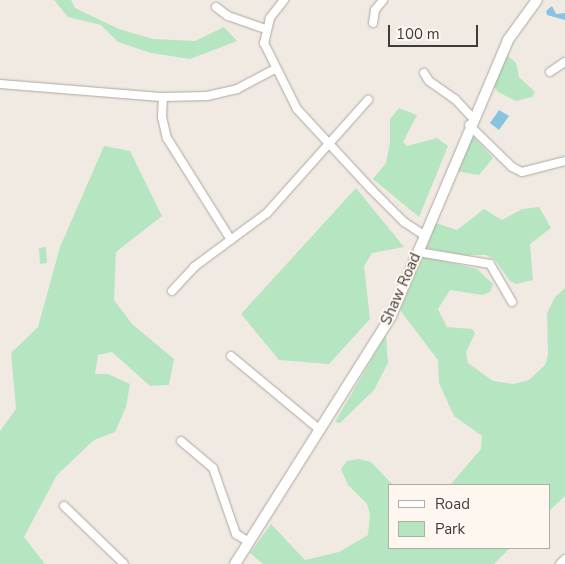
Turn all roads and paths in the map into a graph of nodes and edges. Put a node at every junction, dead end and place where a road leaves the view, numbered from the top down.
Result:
1 (284, 0) edge
2 (383, 0) edge
3 (537, 0) edge
4 (216, 7) dead end
5 (373, 23) dead end
6 (265, 29) junction
7 (565, 62) edge
8 (275, 69) junction
9 (550, 72) dead end
10 (424, 73) dead end
11 (0, 84) edge
12 (163, 97) junction
13 (368, 100) dead end
14 (471, 121) junction
15 (326, 144) junction
16 (565, 160) edge
17 (424, 235) junction
18 (231, 240) junction
19 (418, 252) junction
20 (172, 291) dead end
21 (512, 302) dead end
22 (232, 356) dead end
23 (320, 430) junction
24 (181, 440) dead end
25 (64, 506) dead end
26 (249, 542) junction
27 (565, 559) edge
28 (124, 564) edge
29 (235, 564) edge
30 (560, 564) edge

1 - 6 street
2 - 5 street
3 - 14 main road, Shaw Road
4 - 6 street
6 - 8 street
7 - 9 street
8 - 12 street
8 - 15 street
10 - 14 street
11 - 12 street
12 - 18 street
13 - 15 street
14 - 16 street
14 - 17 main road, Shaw Road
15 - 17 street
15 - 18 street
17 - 19 main road, Shaw Road
18 - 20 street
19 - 21 street
19 - 23 main road, Shaw Road
22 - 23 street
23 - 26 main road, Shaw Road
24 - 26 street
25 - 28 street
26 - 29 main road, Shaw Road
27 - 30 street

